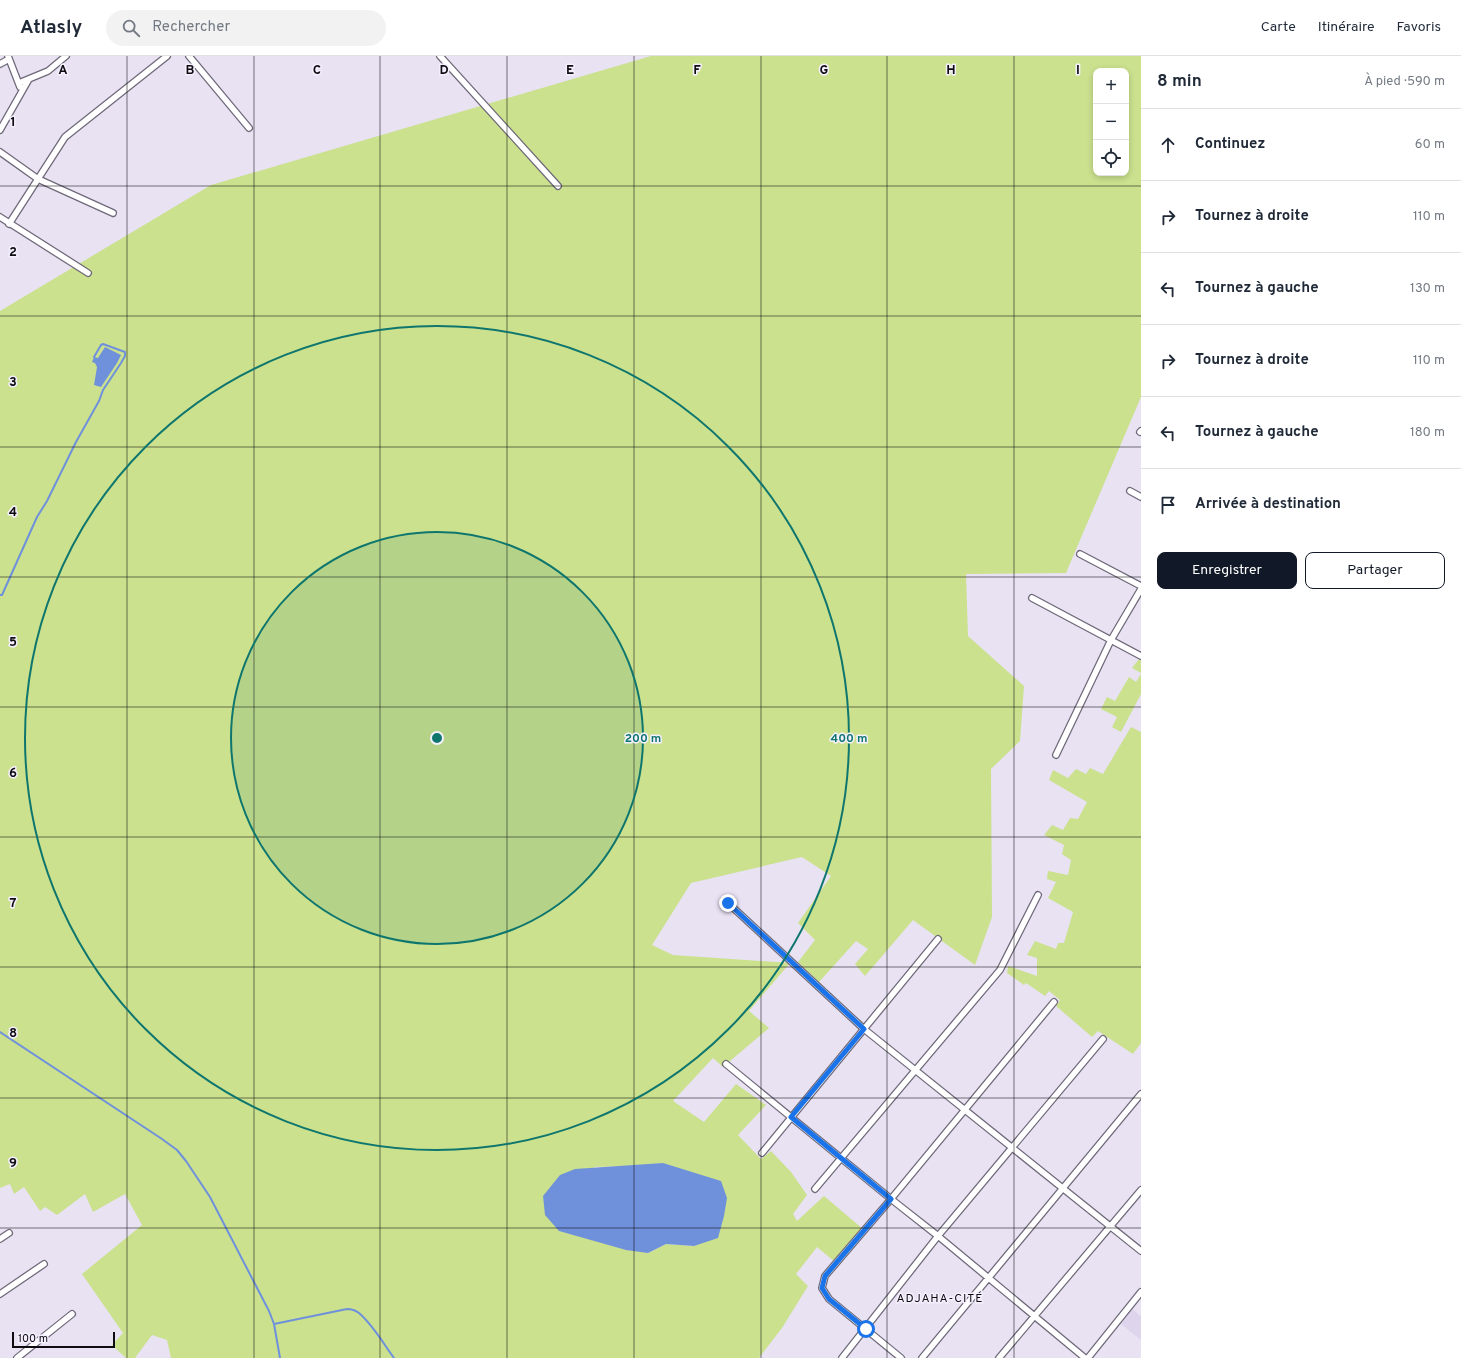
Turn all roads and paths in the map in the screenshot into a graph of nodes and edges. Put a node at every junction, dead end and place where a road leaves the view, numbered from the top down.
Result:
1 (66, 56) edge
2 (167, 56) edge
3 (189, 56) edge
4 (440, 56) edge
5 (8, 58) edge
6 (0, 64) edge
7 (29, 79) junction
8 (19, 83) junction
9 (22, 91) junction
10 (249, 128) dead end
11 (0, 130) edge
12 (0, 152) edge
13 (38, 179) junction
14 (558, 186) dead end
15 (114, 213) dead end
16 (0, 217) edge
17 (9, 224) junction
18 (88, 273) dead end
19 (1130, 491) dead end
20 (1141, 497) edge
21 (1080, 554) dead end
22 (1141, 587) edge
23 (1032, 598) dead end
24 (1111, 640) junction
25 (1141, 656) edge
26 (1056, 755) dead end
27 (1038, 895) dead end
28 (728, 903) dead end
29 (938, 939) dead end
30 (1054, 1002) dead end
31 (864, 1029) junction
32 (1103, 1039) dead end
33 (726, 1064) dead end
34 (915, 1071) junction
35 (1141, 1094) edge
36 (965, 1110) junction
37 (791, 1117) junction
38 (1012, 1147) junction
39 (762, 1153) dead end
40 (842, 1158) junction
41 (1063, 1188) junction
42 (815, 1189) dead end
43 (1141, 1190) edge
44 (891, 1199) junction
45 (1111, 1227) junction
46 (9, 1233) dead end
47 (938, 1236) junction
48 (0, 1239) edge
49 (1141, 1251) edge
50 (44, 1264) dead end
51 (988, 1278) junction
52 (1141, 1292) edge
53 (0, 1294) edge
54 (72, 1314) dead end
55 (1034, 1316) junction
56 (866, 1329) junction
57 (17, 1358) edge
58 (842, 1358) edge
59 (901, 1358) edge
60 (922, 1358) edge
61 (999, 1358) edge
62 (1085, 1358) edge
63 (1088, 1358) edge

1 - 7 street
2 - 13 street
3 - 10 street
4 - 14 street
5 - 6 street
5 - 8 street
7 - 8 street
7 - 9 street
8 - 9 street
9 - 11 street
12 - 13 street
13 - 15 street
13 - 17 street
16 - 17 street
17 - 18 street
19 - 20 street
21 - 22 street
22 - 24 street
23 - 24 street
24 - 25 street
24 - 26 street
27 - 34 street
28 - 31 street
29 - 31 street
30 - 36 street
31 - 34 street
31 - 37 street
32 - 38 street
33 - 37 street
34 - 36 street
34 - 40 street
35 - 41 street
36 - 38 street
36 - 44 street
37 - 39 street
37 - 40 street
38 - 41 street
38 - 47 street
40 - 42 street
40 - 44 street
41 - 45 street
41 - 51 street
43 - 45 street
44 - 47 street
44 - 56 street
45 - 49 street
45 - 55 street
46 - 48 street
47 - 51 street
47 - 56 street
50 - 53 street
51 - 55 street
51 - 60 street
52 - 63 street
54 - 57 street
55 - 61 street
55 - 62 street
56 - 58 street
56 - 59 street

